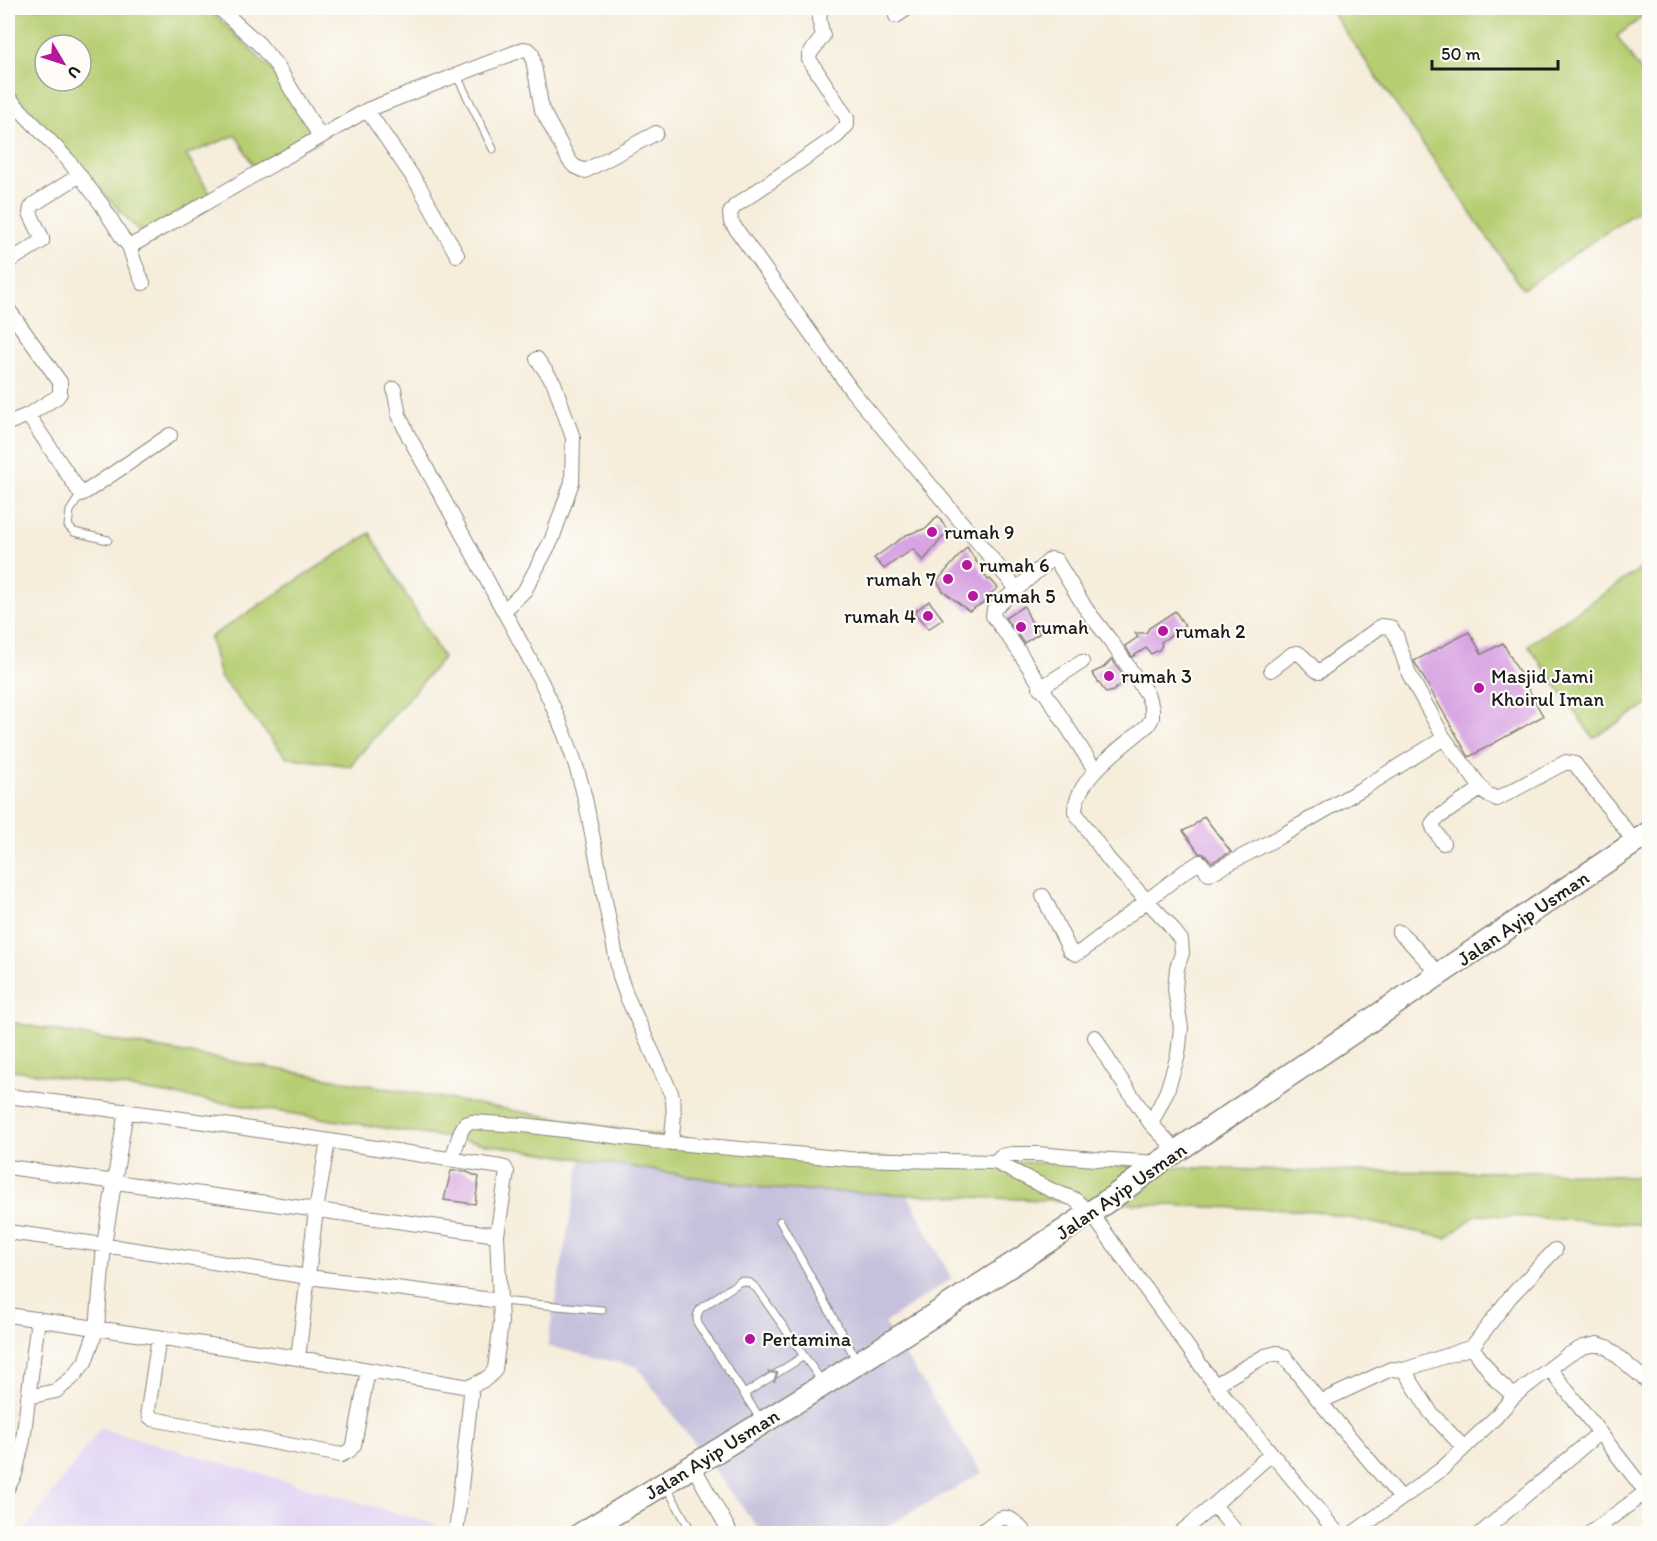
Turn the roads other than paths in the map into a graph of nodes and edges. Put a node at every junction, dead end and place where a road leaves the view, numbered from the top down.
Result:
1 (219, 8) edge
2 (821, 8) edge
3 (908, 8) edge
4 (896, 16) dead end
5 (456, 74) junction
6 (8, 97) edge
7 (367, 110) junction
8 (656, 133) dead end
9 (320, 136) junction
10 (493, 149) dead end
11 (80, 175) junction
12 (129, 246) junction
13 (457, 255) dead end
14 (8, 262) edge
15 (143, 283) dead end
16 (8, 309) edge
17 (537, 359) dead end
18 (394, 389) dead end
19 (28, 415) junction
20 (8, 423) edge
21 (170, 435) dead end
22 (81, 494) junction
23 (108, 540) dead end
24 (1017, 589) junction
25 (504, 611) junction
26 (1082, 662) dead end
27 (1271, 670) dead end
28 (1041, 688) junction
29 (1444, 738) junction
30 (1095, 770) junction
31 (1482, 788) junction
32 (1642, 837) edge
33 (1443, 843) dead end
34 (1043, 896) dead end
35 (1147, 901) junction
36 (1399, 932) dead end
37 (1439, 974) junction
38 (1095, 1037) dead end
39 (8, 1096) edge
40 (126, 1111) junction
41 (1151, 1124) junction
42 (328, 1141) junction
43 (671, 1143) junction
44 (1168, 1157) junction
45 (452, 1158) junction
46 (994, 1162) junction
47 (8, 1167) edge
48 (115, 1183) junction
49 (316, 1210) junction
50 (1091, 1213) junction
51 (780, 1221) dead end
52 (8, 1232) edge
53 (497, 1235) junction
54 (104, 1245) junction
55 (1555, 1250) dead end
56 (308, 1277) junction
57 (500, 1301) junction
58 (602, 1310) dead end
59 (8, 1315) edge
60 (38, 1319) junction
61 (97, 1328) junction
62 (159, 1337) junction
63 (1472, 1347) junction
64 (804, 1356) junction
65 (298, 1358) junction
66 (858, 1363) junction
67 (368, 1370) junction
68 (1404, 1370) junction
69 (1550, 1370) junction
70 (1650, 1384) edge
71 (824, 1385) junction
72 (1215, 1385) junction
73 (469, 1387) junction
74 (744, 1394) junction
75 (1514, 1396) junction
76 (28, 1397) junction
77 (1320, 1402) junction
78 (763, 1423) junction
79 (1599, 1433) junction
80 (1464, 1448) junction
81 (1271, 1454) junction
82 (693, 1467) junction
83 (665, 1483) junction
84 (8, 1487) edge
85 (1648, 1490) edge
86 (1401, 1498) junction
87 (1214, 1505) junction
88 (456, 1533) edge
89 (581, 1533) edge
90 (693, 1533) edge
91 (731, 1533) edge
92 (979, 1533) edge
93 (1026, 1533) edge
94 (1179, 1533) edge
95 (1238, 1533) edge
96 (1338, 1533) edge
97 (1352, 1533) edge
98 (1480, 1533) edge
99 (1589, 1533) edge

1 - 9 street
2 - 24 street
3 - 4 street
5 - 7 street
5 - 8 street
5 - 10 lane
6 - 11 street
7 - 9 street
7 - 13 street
9 - 12 street
11 - 12 street
11 - 14 street
12 - 15 street
16 - 19 street
17 - 25 street
18 - 25 street
19 - 20 street
19 - 22 street
21 - 22 street
22 - 23 lane
24 - 28 street
24 - 30 street
25 - 43 street
26 - 28 street
27 - 29 street
28 - 30 street
29 - 31 street
29 - 35 street
30 - 35 street
31 - 32 street
31 - 33 street
32 - 37 main road, Jalan Ayip Usman
34 - 35 street
35 - 41 street
36 - 37 street
37 - 44 main road, Jalan Ayip Usman
38 - 41 street
39 - 40 street
40 - 42 street
40 - 48 street
41 - 44 street
42 - 45 street
42 - 49 street
43 - 45 street
43 - 46 street
44 - 46 street
44 - 50 main road, Jalan Ayip Usman
45 - 53 street
46 - 50 street
47 - 48 street
48 - 49 street
48 - 54 street
49 - 53 street
49 - 56 street
50 - 66 main road, Jalan Ayip Usman
50 - 72 street
51 - 66 lane
52 - 54 street
53 - 57 street
54 - 56 street
54 - 61 street
55 - 63 street
56 - 57 street
56 - 65 street
57 - 58 lane
57 - 73 street
59 - 60 street
60 - 61 street
60 - 76 street
61 - 62 street
61 - 76 street
62 - 65 street
62 - 67 street
63 - 68 street
63 - 75 street
64 - 71 lane
74 -> 64 lane
64 - 74 lane
65 - 67 street
66 - 71 main road, Jalan Ayip Usman
67 - 73 street
68 - 77 street
68 - 80 street
69 - 70 street
69 - 75 street
69 - 79 street
71 - 78 main road, Jalan Ayip Usman
72 - 77 street
72 - 81 street
73 - 88 street
74 - 78 lane
75 - 80 street
76 - 84 street
77 - 86 street
78 - 82 main road, Jalan Ayip Usman
79 - 85 street
79 - 98 street
80 - 86 street
81 - 87 street
81 - 96 street
82 - 83 main road, Jalan Ayip Usman
82 - 91 street
83 - 89 main road, Jalan Ayip Usman
83 - 90 lane
85 - 99 street
86 - 97 street
87 - 94 street
87 - 95 street
92 - 93 street

